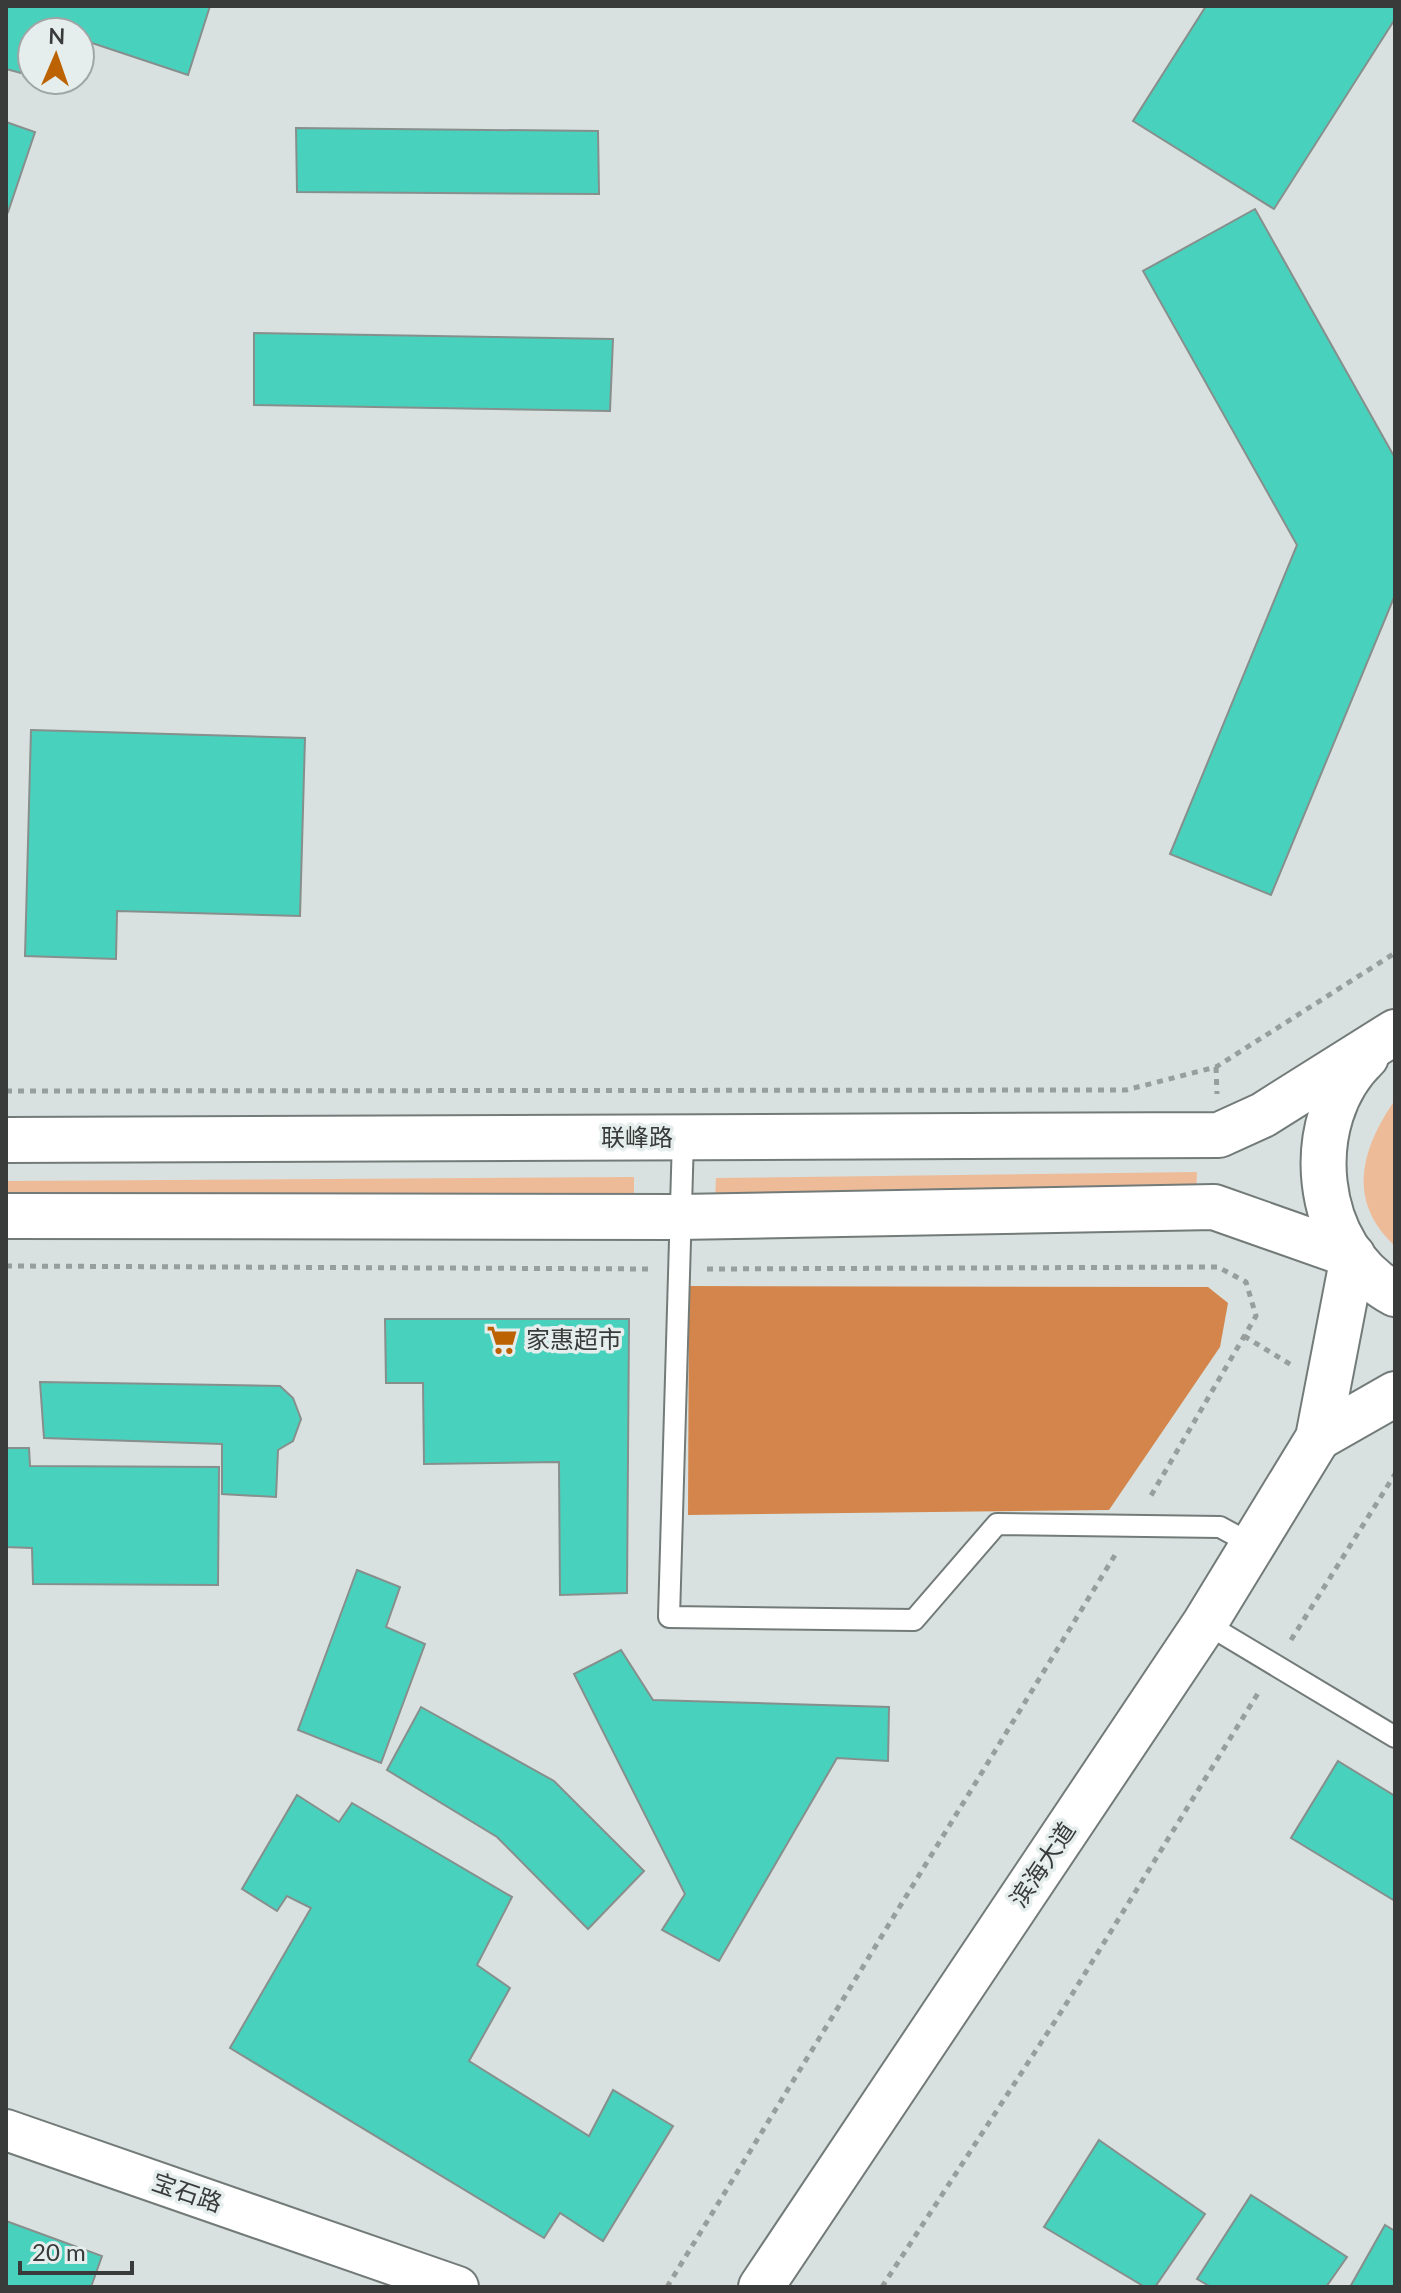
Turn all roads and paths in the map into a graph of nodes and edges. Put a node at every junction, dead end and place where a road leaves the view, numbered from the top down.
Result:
1 (1395, 953) edge
2 (1393, 1033) edge
3 (6, 1091) edge
4 (683, 1138) junction
5 (6, 1140) edge
6 (6, 1216) edge
7 (679, 1217) junction
8 (1353, 1256) junction
9 (6, 1266) edge
10 (677, 1269) junction
11 (1395, 1294) edge
12 (1395, 1394) edge
13 (1318, 1438) junction
14 (1395, 1474) edge
15 (1133, 1526) junction
16 (1253, 1545) junction
17 (1205, 1623) junction
18 (1275, 1665) junction
19 (1395, 1737) edge
20 (6, 2130) edge
21 (458, 2287) edge
22 (667, 2287) edge
23 (761, 2287) edge
24 (882, 2287) edge

1 - 3 path
2 - 4 main road, 联峰路
2 - 8 main road
4 - 5 main road, 联峰路
4 - 7 lane
6 - 7 main road
7 - 8 main road
7 - 10 lane
8 - 11 main road
8 - 13 main road
9 - 10 path
10 - 15 path
10 - 15 lane
12 - 13 main road
13 - 16 main road, 滨海大道
14 - 18 path
15 - 16 lane
15 - 22 path
16 - 17 main road, 滨海大道
17 - 18 lane
17 - 23 main road, 滨海大道
18 - 19 lane
18 - 24 path
20 - 21 street, 宝石路

